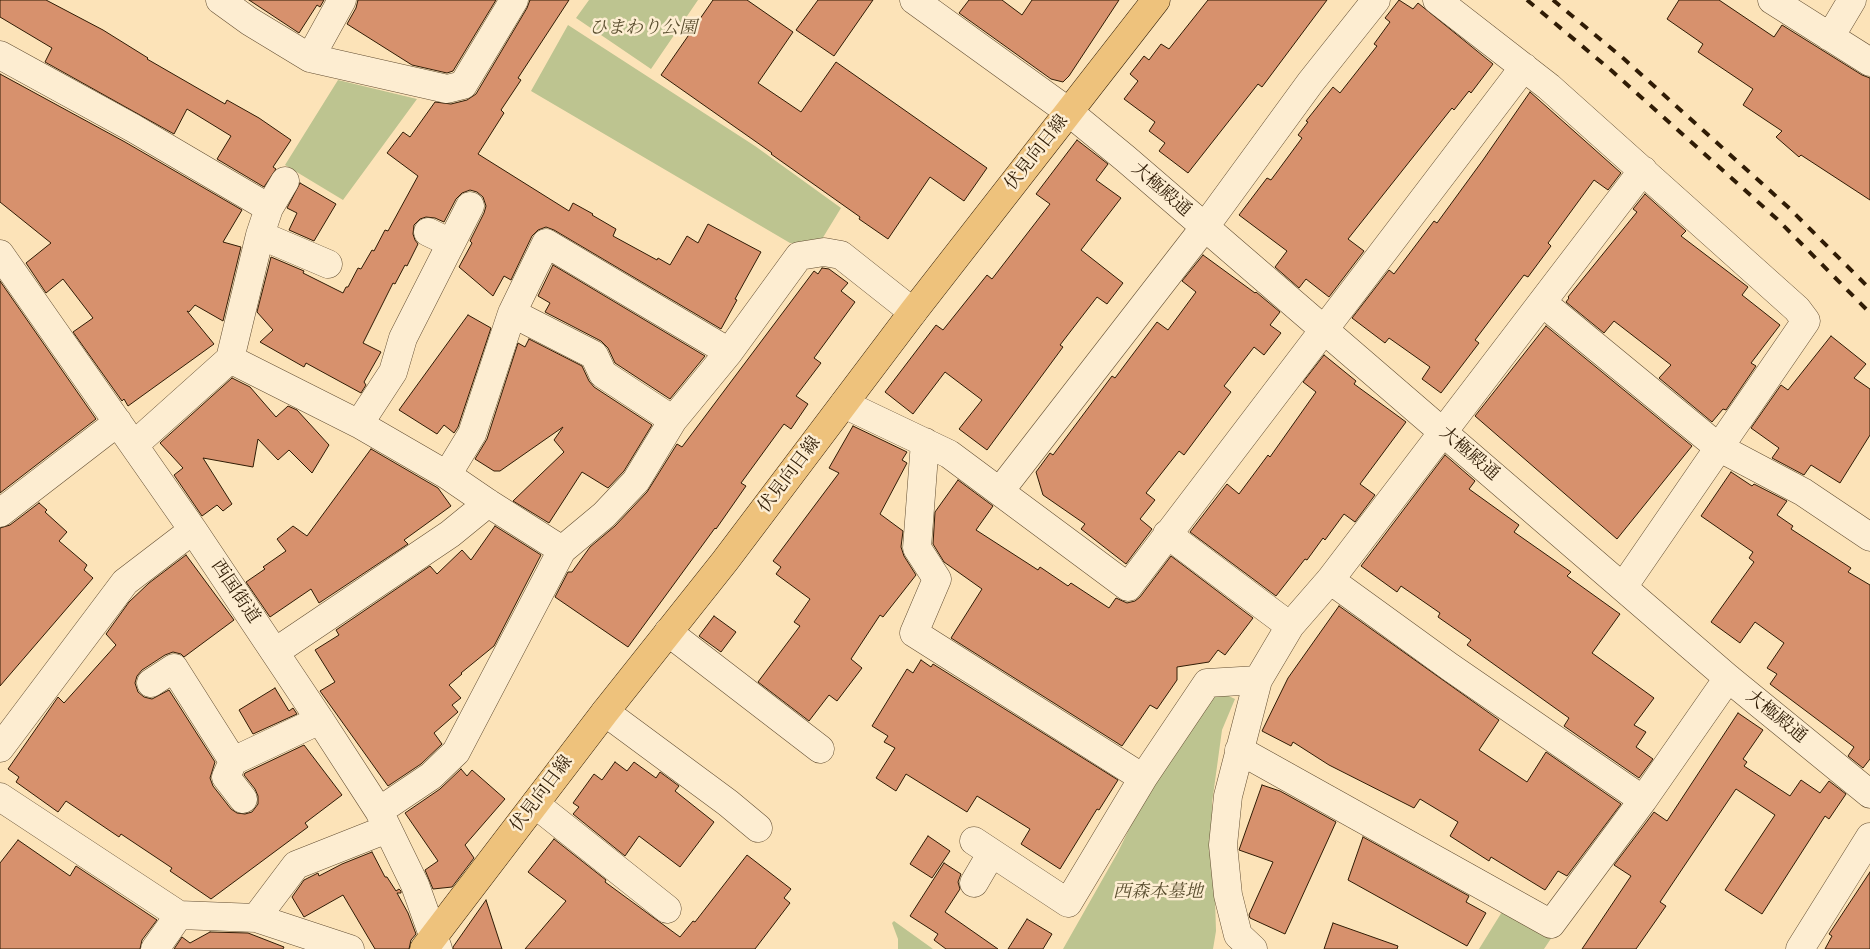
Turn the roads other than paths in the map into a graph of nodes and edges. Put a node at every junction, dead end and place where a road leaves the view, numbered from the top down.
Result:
1 (342, 0) edge
2 (514, 0) edge
3 (914, 0) edge
4 (1156, 0) edge
5 (1376, 0) edge
6 (1437, 0) edge
7 (1772, 0) edge
8 (1852, 0) edge
9 (223, 1) edge
10 (1830, 36) junction
11 (0, 55) edge
12 (310, 58) junction
13 (1870, 62) edge
14 (1524, 67) junction
15 (1069, 112) junction
16 (1643, 170) junction
17 (285, 181) dead end
18 (470, 206) dead end
19 (269, 208) junction
20 (1204, 228) junction
21 (260, 235) junction
22 (0, 254) edge
23 (328, 264) dead end
24 (1542, 303) junction
25 (913, 312) junction
26 (512, 313) junction
27 (1323, 329) junction
28 (730, 352) junction
29 (230, 359) junction
30 (844, 404) junction
31 (673, 420) junction
32 (118, 422) junction
33 (359, 424) junction
34 (1444, 432) junction
35 (925, 442) junction
36 (134, 445) junction
37 (1718, 447) junction
38 (447, 475) junction
39 (1000, 490) junction
40 (488, 503) junction
41 (0, 513) edge
42 (193, 530) junction
43 (1167, 534) junction
44 (1870, 537) edge
45 (562, 550) junction
46 (1330, 580) junction
47 (1623, 587) junction
48 (1290, 626) junction
49 (668, 632) junction
50 (275, 652) junction
51 (1728, 678) junction
52 (1258, 680) junction
53 (150, 683) dead end
54 (604, 712) junction
55 (320, 720) junction
56 (0, 748) edge
57 (820, 749) dead end
58 (1239, 750) junction
59 (233, 761) junction
60 (1143, 778) junction
61 (1870, 794) edge
62 (0, 796) edge
63 (242, 799) dead end
64 (1643, 800) junction
65 (534, 804) junction
66 (383, 820) junction
67 (758, 828) dead end
68 (1870, 837) edge
69 (974, 883) dead end
70 (667, 909) dead end
71 (179, 915) junction
72 (256, 918) junction
73 (432, 945) edge
74 (155, 949) edge
75 (350, 949) edge
76 (1253, 949) edge
77 (1800, 949) edge

1 - 12 street
2 - 12 street
3 - 15 street, 大極殿通
4 - 15 main road, 伏見向日線
5 - 20 street
6 - 14 street
7 - 10 street
8 - 10 street
9 - 12 street
10 - 13 street
11 - 19 street
14 - 16 street
14 - 27 street
15 - 20 street, 大極殿通
15 - 25 main road, 伏見向日線
16 - 24 street
16 - 37 street
17 - 19 street
18 - 33 street
19 - 21 street
20 - 27 street, 大極殿通
20 - 39 street
21 - 23 street
21 - 29 street
22 - 32 street, 西国街道
24 - 34 street
24 - 37 street
25 - 28 street
25 - 30 main road, 伏見向日線
26 - 28 street
26 - 31 street
26 - 38 street
27 - 34 street, 大極殿通
27 - 43 street
28 - 31 street
29 - 33 street
29 - 36 street
30 - 35 street
30 - 49 main road, 伏見向日線
31 - 45 street
32 - 36 street, 西国街道
32 - 41 street
33 - 38 street
34 - 46 street
34 - 47 street, 大極殿通
35 - 39 street
35 - 60 street
36 - 42 street, 西国街道
37 - 44 street
37 - 47 street
38 - 40 street
39 - 43 street
40 - 45 street
40 - 50 street
42 - 50 street, 西国街道
42 - 56 street
43 - 48 street
45 - 66 street
46 - 48 street
46 - 64 street
47 - 51 street, 大極殿通
48 - 52 street
49 - 54 main road, 伏見向日線
49 - 57 street
50 - 55 street, 西国街道
51 - 61 street, 大極殿通
51 - 64 street
52 - 58 street
52 - 60 street
53 - 59 street
54 - 65 main road, 伏見向日線
54 - 67 street
55 - 59 street
55 - 66 street, 西国街道
58 - 64 street
58 - 76 street
59 - 63 street
60 - 69 street
62 - 71 street
65 - 70 street
65 - 73 main road, 伏見向日線
66 - 72 street
66 - 73 street, 西国街道
68 - 77 street
71 - 72 street
71 - 74 street
72 - 75 street

